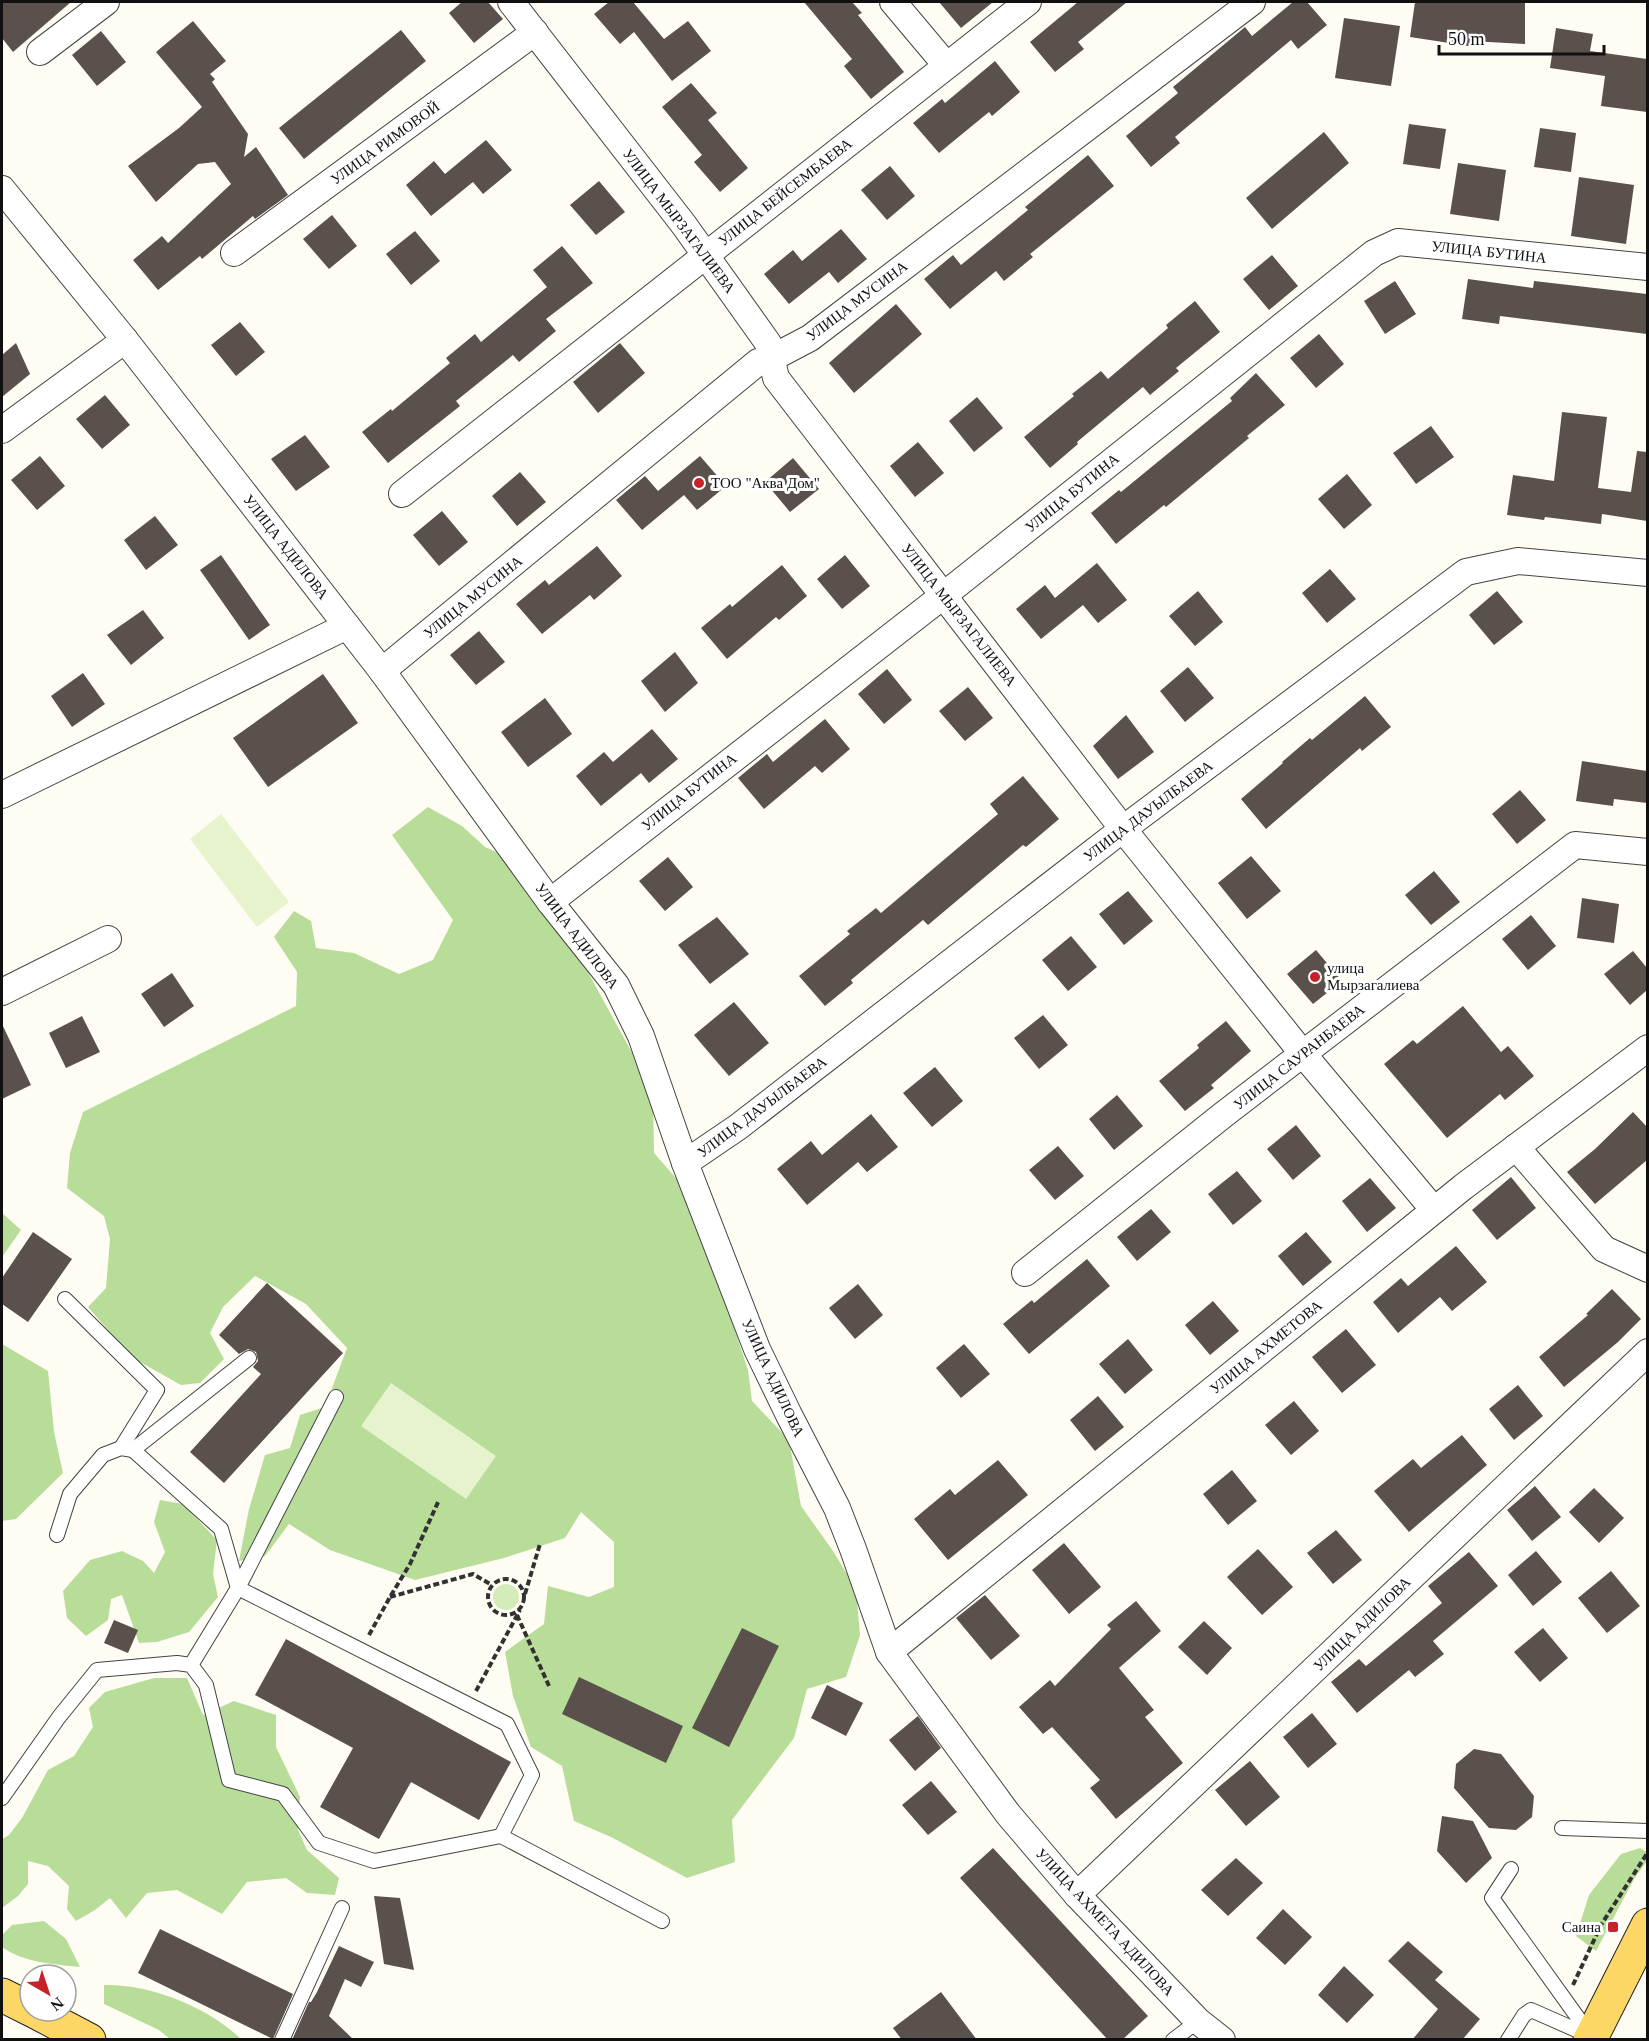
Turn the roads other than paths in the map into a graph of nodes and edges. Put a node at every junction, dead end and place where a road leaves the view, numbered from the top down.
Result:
1 (106, 2) edge
2 (511, 2) edge
3 (893, 2) edge
4 (1028, 2) edge
5 (1251, 2) edge
6 (535, 32) junction
7 (40, 52) dead end
8 (946, 65) junction
9 (2, 189) edge
10 (234, 253) dead end
11 (705, 255) junction
12 (1647, 267) edge
13 (125, 340) junction
14 (772, 358) junction
15 (2, 430) edge
16 (402, 494) dead end
17 (1647, 573) edge
18 (944, 595) junction
19 (347, 626) junction
20 (382, 671) junction
21 (2, 795) edge
22 (1124, 829) junction
23 (1647, 852) edge
24 (550, 902) junction
25 (108, 939) dead end
26 (2, 992) edge
27 (1647, 1048) edge
28 (1303, 1054) junction
29 (1516, 1147) junction
30 (685, 1163) junction
31 (1434, 1210) junction
32 (1647, 1269) edge
33 (1025, 1273) dead end
34 (65, 1299) dead end
35 (1647, 1352) edge
36 (249, 1358) dead end
37 (336, 1397) dead end
38 (127, 1449) junction
39 (57, 1535) dead end
40 (238, 1588) junction
41 (889, 1652) junction
42 (191, 1665) junction
43 (2, 1798) edge
44 (1562, 1828) dead end
45 (1647, 1831) edge
46 (501, 1836) junction
47 (1511, 1869) dead end
48 (1077, 1895) junction
49 (342, 1908) dead end
50 (662, 1921) dead end
51 (1647, 1925) edge
52 (1647, 1967) edge
53 (2, 1995) edge
54 (18, 2003) edge
55 (1198, 2020) junction
56 (58, 2023) edge
57 (87, 2038) edge
58 (1598, 2039) edge
59 (282, 2040) edge
60 (1173, 2040) edge
61 (1222, 2040) edge
62 (1508, 2040) edge

1 - 7 street
2 - 6 street, УЛИЦА МЫРЗАГАЛИЕВА
3 - 8 street
4 - 8 street, УЛИЦА БЕЙСЕМБАЕВА
5 - 14 street, УЛИЦА МУСИНА
6 - 10 street, УЛИЦА РИМОВОЙ
6 - 11 street, УЛИЦА МЫРЗАГАЛИЕВА
8 - 11 street, УЛИЦА БЕЙСЕМБАЕВА
9 - 13 street, УЛИЦА АДИЛОВА
11 - 14 street, УЛИЦА МЫРЗАГАЛИЕВА
11 - 16 street, УЛИЦА БЕЙСЕМБАЕВА
12 - 18 street, УЛИЦА БУТИНА
13 - 15 street
13 - 19 street, УЛИЦА АДИЛОВА
14 - 18 street, УЛИЦА МЫРЗАГАЛИЕВА
14 - 20 street, УЛИЦА МУСИНА
17 - 22 street, УЛИЦА ДАУЫЛБАЕВА
18 - 22 street, УЛИЦА МЫРЗАГАЛИЕВА
18 - 24 street, УЛИЦА БУТИНА
19 - 20 street, УЛИЦА АДИЛОВА
19 - 21 street
20 - 24 street, УЛИЦА АДИЛОВА
22 - 28 street, УЛИЦА МЫРЗАГАЛИЕВА
22 - 30 street, УЛИЦА ДАУЫЛБАЕВА
23 - 28 street, УЛИЦА САУРАНБАЕВА
24 - 30 street, УЛИЦА АДИЛОВА
25 - 26 street
27 - 29 street, УЛИЦА АХМЕТОВА
28 - 31 street, УЛИЦА МЫРЗАГАЛИЕВА
28 - 33 street, УЛИЦА САУРАНБАЕВА
29 - 31 street, УЛИЦА АХМЕТОВА
29 - 32 street
30 - 41 street, УЛИЦА АДИЛОВА
31 - 41 street, УЛИЦА АХМЕТОВА
34 - 38 lane
35 - 48 street, УЛИЦА АДИЛОВА
36 - 38 lane
37 - 40 lane
38 - 39 lane
38 - 40 lane
40 - 42 lane
40 - 46 lane
41 - 48 street, УЛИЦА АХМЕТА АДИЛОВА
42 - 43 lane
42 - 46 lane
44 - 45 lane
46 - 50 lane
47 - 58 lane
48 - 55 street, УЛИЦА АХМЕТА АДИЛОВА
49 - 59 lane
51 - 58 main road
52 - 58 main road
53 - 54 main road
55 - 60 lane
55 - 61 street, УЛИЦА АХМЕТА АДИЛОВА
56 - 57 main road
58 - 62 lane

